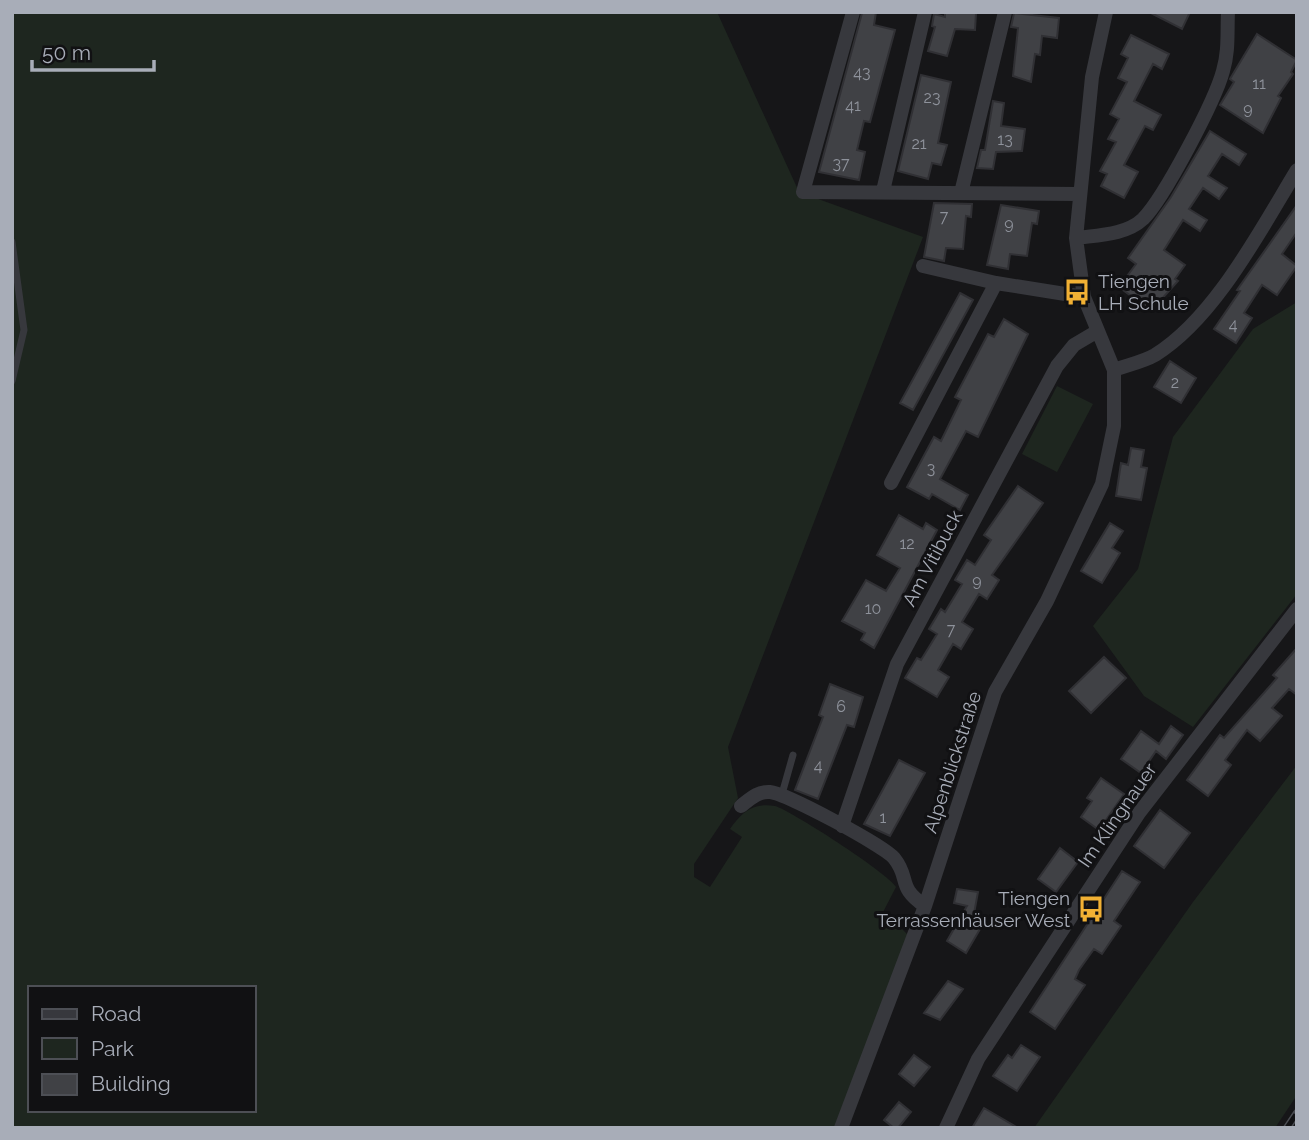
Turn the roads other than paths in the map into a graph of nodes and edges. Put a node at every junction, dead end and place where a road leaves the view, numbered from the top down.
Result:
1 (853, 12) edge
2 (925, 12) edge
3 (1005, 12) edge
4 (1106, 12) edge
5 (1228, 12) edge
6 (1297, 170) edge
7 (883, 191) junction
8 (961, 193) junction
9 (1078, 194) junction
10 (1076, 238) junction
11 (12, 242) edge
12 (923, 266) dead end
13 (996, 283) junction
14 (1084, 297) junction
15 (1096, 332) junction
16 (1114, 370) junction
17 (12, 381) edge
18 (891, 483) dead end
19 (1297, 609) edge
20 (793, 755) dead end
21 (782, 794) junction
22 (741, 806) dead end
23 (842, 826) junction
24 (925, 906) junction
25 (841, 1128) edge
26 (946, 1128) edge

1 - 7 street
2 - 7 street
3 - 8 street
4 - 9 street, Alpenblickstraße
5 - 10 street
6 - 16 street
7 - 8 street
8 - 9 street
9 - 10 street, Alpenblickstraße
10 - 14 street, Alpenblickstraße
11 - 17 lane
12 - 13 street
13 - 14 street
13 - 18 street
14 - 15 street, Alpenblickstraße
15 - 16 street, Alpenblickstraße
15 - 23 street, Am Vitibuck
16 - 24 street, Alpenblickstraße
19 - 26 street, Im Klingnauer
20 - 21 lane
21 - 22 street
21 - 23 street
23 - 24 street
24 - 25 street, Alpenblickstraße

